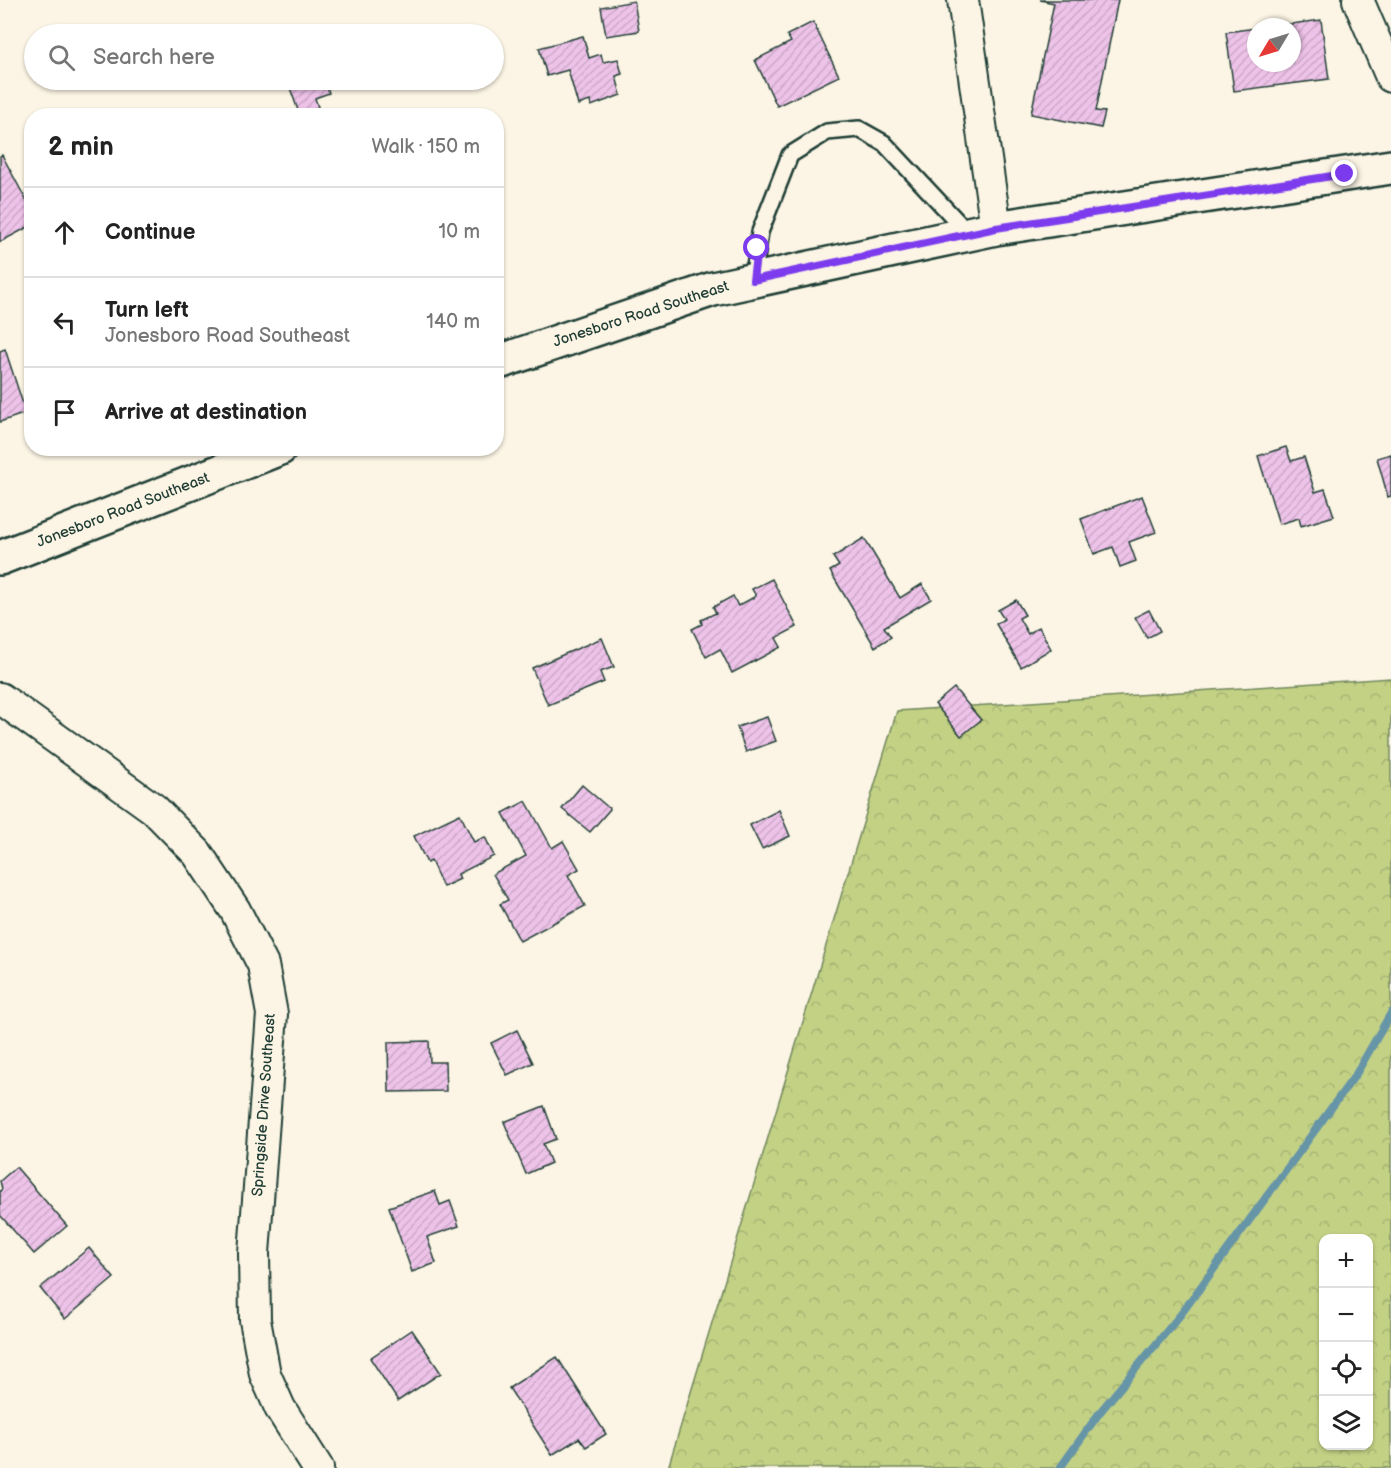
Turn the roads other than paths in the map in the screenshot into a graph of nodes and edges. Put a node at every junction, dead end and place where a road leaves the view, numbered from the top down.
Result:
1 (963, 0) edge
2 (1358, 0) edge
3 (1391, 77) edge
4 (1391, 167) edge
5 (983, 231) junction
6 (753, 280) junction
7 (504, 360) edge
8 (260, 456) edge
9 (0, 558) edge
10 (0, 698) edge
11 (318, 1468) edge

1 - 5 street
2 - 3 street
4 - 5 main road, Jonesboro Road Southeast
5 - 6 main road, Jonesboro Road Southeast
5 - 6 lane
6 - 7 main road, Jonesboro Road Southeast
8 - 9 main road, Jonesboro Road Southeast
10 - 11 street, Springside Drive Southeast

